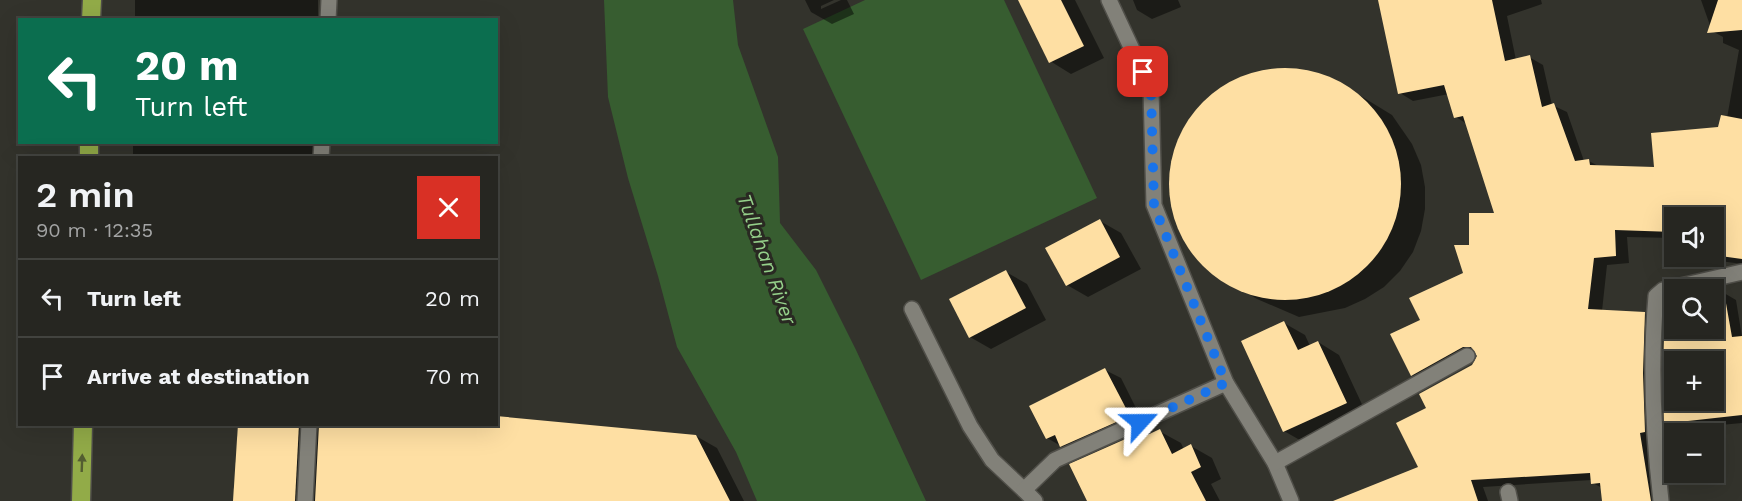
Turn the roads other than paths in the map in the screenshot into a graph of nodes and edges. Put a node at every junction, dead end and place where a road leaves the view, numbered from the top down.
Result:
1 (92, 0) edge
2 (329, 0) edge
3 (1109, 0) edge
4 (91, 18) edge
5 (328, 18) edge
6 (1742, 272) edge
7 (912, 309) dead end
8 (1467, 356) dead end
9 (1226, 383) junction
10 (83, 426) edge
11 (309, 426) edge
12 (1275, 463) junction
13 (1030, 496) edge
14 (81, 501) edge
15 (305, 501) edge
16 (1292, 501) edge
17 (1661, 501) edge

1 - 4 highway
2 - 5 street
3 - 9 street
6 - 17 street
7 - 13 street
8 - 12 street
9 - 12 street
9 - 13 street
14 -> 10 highway
11 - 15 street
12 - 16 street

